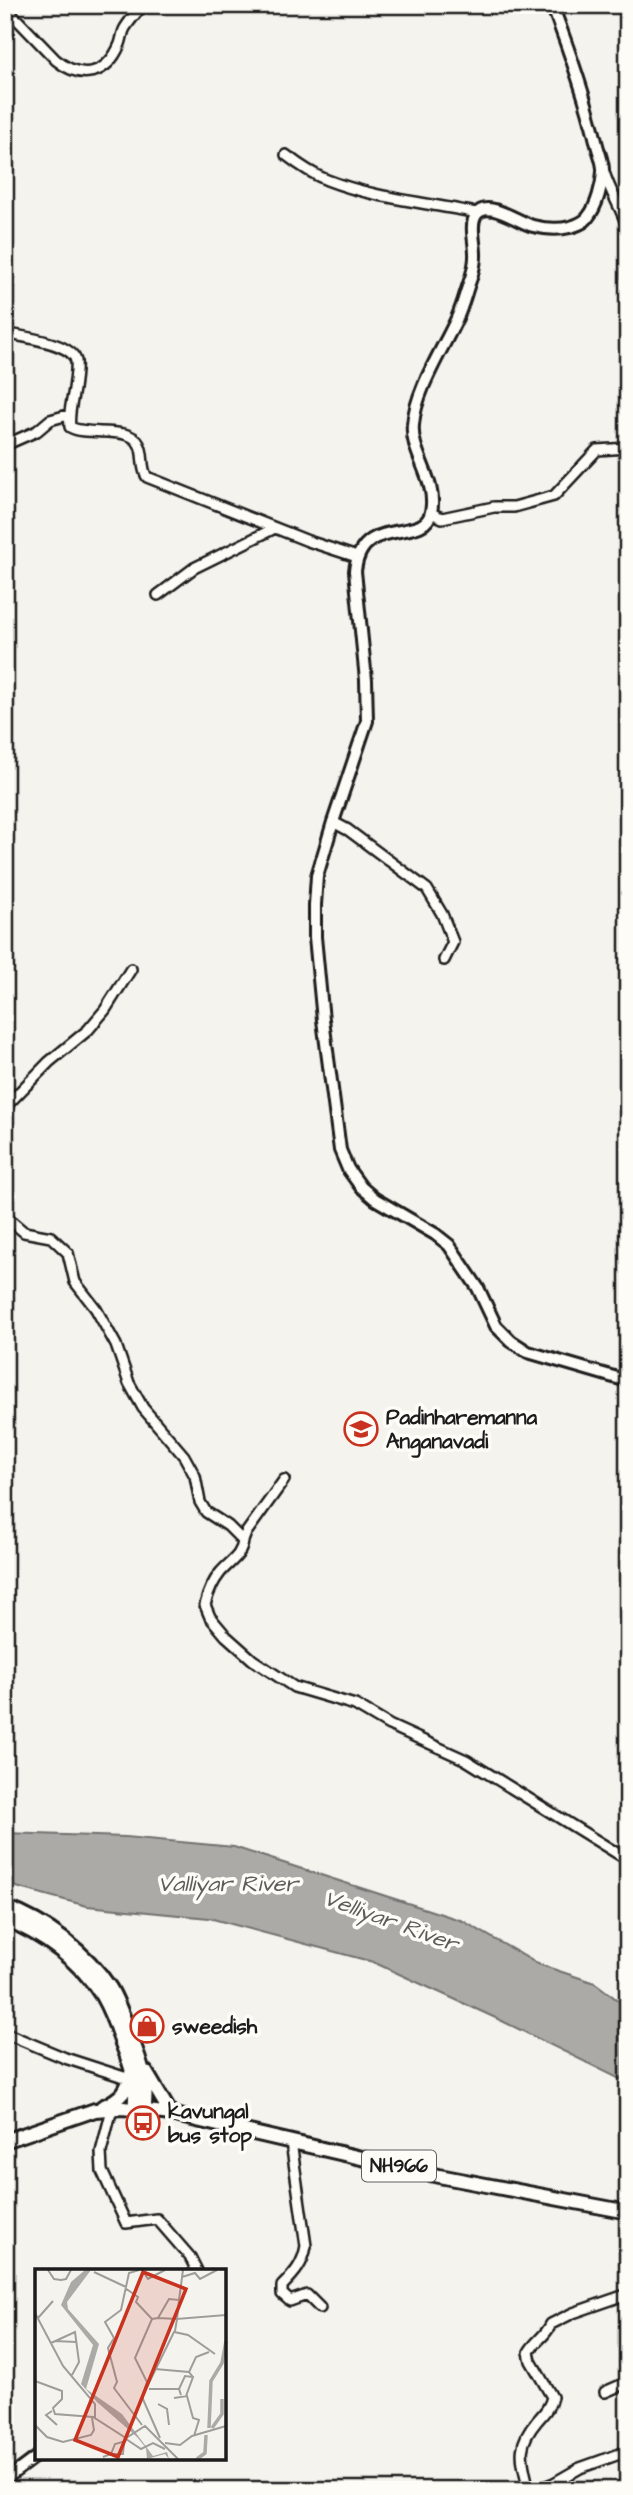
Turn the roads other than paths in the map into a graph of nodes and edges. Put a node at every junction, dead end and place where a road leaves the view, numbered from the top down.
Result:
1 (143, 5) edge
2 (552, 5) edge
3 (5, 7) edge
4 (286, 155) dead end
5 (603, 171) junction
6 (477, 213) junction
7 (628, 229) edge
8 (628, 255) edge
9 (628, 276) edge
10 (5, 333) edge
11 (68, 415) junction
12 (5, 445) edge
13 (628, 448) edge
14 (431, 513) junction
15 (275, 528) junction
16 (357, 557) junction
17 (158, 595) dead end
18 (333, 822) junction
19 (444, 960) dead end
20 (131, 969) dead end
21 (5, 1107) edge
22 (5, 1216) edge
23 (628, 1385) edge
24 (284, 1480) dead end
25 (243, 1541) junction
26 (628, 1860) edge
27 (5, 1907) edge
28 (5, 1919) edge
29 (5, 2033) edge
30 (135, 2071) junction
31 (112, 2109) junction
32 (95, 2110) junction
33 (139, 2110) junction
34 (171, 2114) junction
35 (5, 2141) edge
36 (291, 2142) junction
37 (628, 2212) edge
38 (196, 2269) edge
39 (628, 2294) edge
40 (320, 2308) dead end
41 (628, 2382) edge
42 (605, 2392) dead end
43 (628, 2451) edge
44 (35, 2458) edge
45 (5, 2480) edge
46 (530, 2490) edge
47 (536, 2490) edge

1 - 3 street
2 - 5 main road
4 - 6 street
5 - 6 main road
5 - 7 street
6 - 14 main road
8 - 9 street
10 - 11 street
11 - 12 street
11 - 15 street
13 - 14 street
14 - 16 main road
15 - 16 street
15 - 17 street
16 - 18 main road
18 - 19 street
18 - 23 main road
20 - 21 street
22 - 25 street
24 - 25 street
25 - 26 street
27 - 30 highway
28 - 30 highway
29 - 30 street
30 - 32 highway
30 - 33 highway
30 - 34 highway
31 - 32 highway
31 - 33 highway
31 - 38 street
32 - 35 highway
33 - 34 highway
34 - 36 highway, NH966
36 - 37 highway, NH966
36 - 40 street
39 - 46 street
41 - 42 street
43 - 47 street
44 - 45 street

